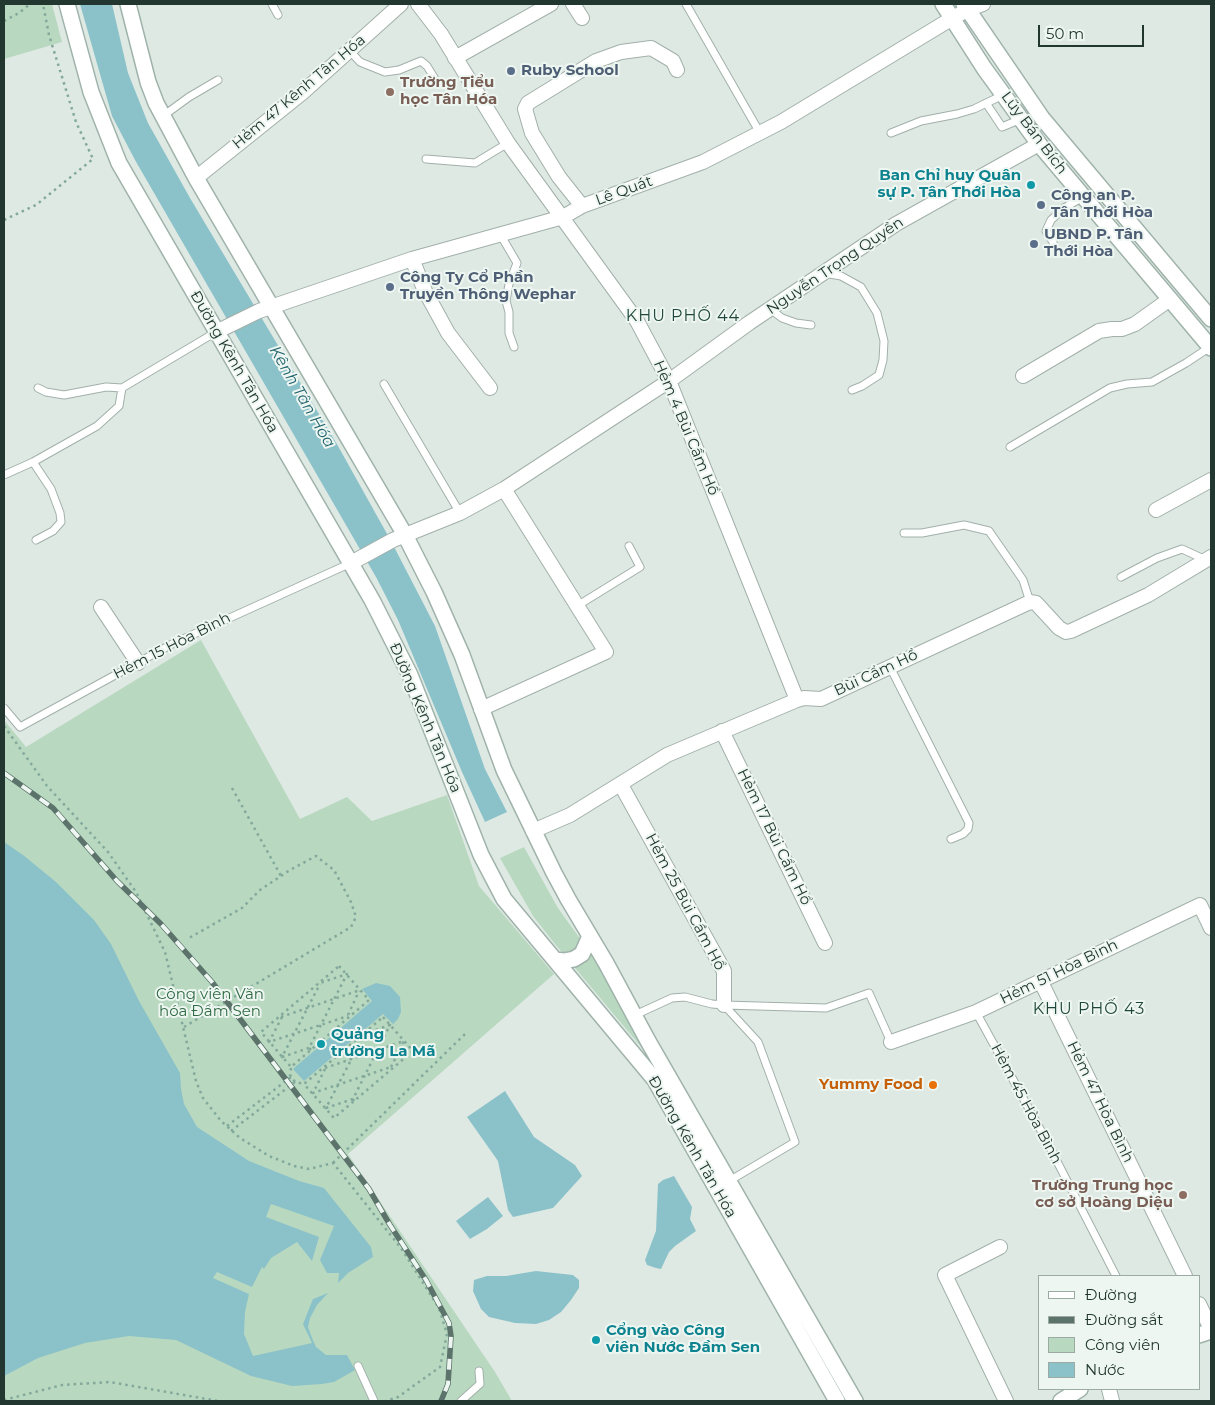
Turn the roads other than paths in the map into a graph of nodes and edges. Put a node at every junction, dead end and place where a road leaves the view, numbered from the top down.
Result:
1 (67, 4) edge
2 (128, 4) edge
3 (272, 4) edge
4 (401, 4) edge
5 (418, 4) edge
6 (550, 4) edge
7 (573, 4) edge
8 (686, 4) edge
9 (943, 4) edge
10 (983, 4) edge
11 (965, 7) edge
12 (278, 15) dead end
13 (582, 18) dead end
14 (951, 19) junction
15 (349, 50) junction
16 (455, 58) junction
17 (676, 70) dead end
18 (435, 79) dead end
19 (218, 80) dead end
20 (1004, 94) junction
21 (986, 103) junction
22 (163, 116) junction
23 (1021, 119) junction
24 (760, 133) junction
25 (891, 133) dead end
26 (508, 143) junction
27 (1039, 144) junction
28 (426, 159) dead end
29 (196, 178) junction
30 (1084, 196) junction
31 (582, 206) junction
32 (563, 217) junction
33 (500, 234) junction
34 (1052, 242) dead end
35 (412, 259) junction
36 (823, 273) junction
37 (1170, 299) junction
38 (265, 309) junction
39 (770, 309) junction
40 (1211, 320) edge
41 (810, 326) dead end
42 (221, 329) junction
43 (514, 347) dead end
44 (1211, 348) edge
45 (1023, 376) dead end
46 (669, 380) junction
47 (384, 384) dead end
48 (38, 388) dead end
49 (122, 388) junction
50 (490, 388) dead end
51 (852, 390) dead end
52 (1010, 448) dead end
53 (33, 462) junction
54 (4, 475) edge
55 (1211, 480) edge
56 (504, 490) junction
57 (1156, 510) dead end
58 (460, 513) junction
59 (904, 533) dead end
60 (399, 537) junction
61 (36, 540) dead end
62 (629, 546) dead end
63 (1209, 559) edge
64 (356, 560) junction
65 (1121, 577) dead end
66 (1030, 602) junction
67 (577, 606) junction
68 (101, 607) dead end
69 (138, 662) junction
70 (890, 667) junction
71 (797, 700) junction
72 (4, 708) edge
73 (481, 709) junction
74 (722, 730) junction
75 (621, 785) junction
76 (533, 831) junction
77 (951, 839) dead end
78 (1211, 928) edge
79 (590, 936) junction
80 (825, 943) dead end
81 (555, 960) junction
82 (1040, 982) junction
83 (724, 1005) junction
84 (976, 1012) junction
85 (634, 1015) junction
86 (891, 1042) joint
87 (729, 1181) junction
88 (1000, 1247) dead end
89 (1115, 1275) edge
90 (1185, 1275) edge
91 (1200, 1306) edge
92 (1211, 1330) edge
93 (358, 1366) dead end
94 (478, 1372) dead end
95 (1078, 1390) edge
96 (374, 1401) edge
97 (461, 1401) edge
98 (837, 1401) edge
99 (854, 1401) edge
100 (1006, 1401) edge
101 (1061, 1401) edge

1 - 42 street, Đường Kênh Tân Hóa
2 - 22 street, Đường Kênh Tân Hóa
3 - 12 lane
4 - 15 street, Hẻm 47 Kênh Tân Hóa
5 - 16 street, Hẻm 4 Bùi Cầm Hổ
6 - 16 street
7 - 13 street
8 - 24 lane
9 - 14 street, Lũy Bán Bích
10 - 11 street, Lê Quát
11 - 14 street, Lê Quát
11 - 40 street, Lũy Bán Bích
14 - 20 street, Lũy Bán Bích
14 - 24 street, Lê Quát
15 - 18 lane
15 - 29 street, Hẻm 47 Kênh Tân Hóa
16 - 26 street, Hẻm 4 Bùi Cầm Hổ
17 - 31 street
19 - 22 lane
20 - 21 lane
20 - 23 street, Lũy Bán Bích
21 - 23 lane
21 - 25 lane
22 - 29 street, Đường Kênh Tân Hóa
23 - 27 street, Lũy Bán Bích
24 - 31 street, Lê Quát
26 - 28 lane
26 - 32 street, Hẻm 4 Bùi Cầm Hổ
27 - 30 street, Lũy Bán Bích
27 - 36 street, Nguyễn Trọng Quyền
29 - 38 street, Đường Kênh Tân Hóa
30 - 34 lane
30 - 37 street, Lũy Bán Bích
31 - 32 street, Lê Quát
32 - 33 street, Lê Quát
32 - 46 street, Hẻm 4 Bùi Cầm Hổ
33 - 35 street, Lê Quát
33 - 43 lane
35 - 38 street, Lê Quát
35 - 50 street
36 - 39 street, Nguyễn Trọng Quyền
36 - 51 lane
37 - 44 street, Lũy Bán Bích
37 - 45 street
38 - 42 street, Lê Quát
38 - 60 street, Đường Kênh Tân Hóa
39 - 41 lane
39 - 46 street, Nguyễn Trọng Quyền
42 - 49 lane
42 - 64 street, Đường Kênh Tân Hóa
44 - 52 lane
46 - 56 street, Nguyễn Trọng Quyền
46 - 71 street, Hẻm 4 Bùi Cầm Hổ
47 - 58 lane
48 - 49 lane
49 - 53 lane
53 - 54 lane
53 - 61 lane
55 - 57 street
56 - 58 street, Nguyễn Trọng Quyền
56 - 67 street
58 - 60 street, Nguyễn Trọng Quyền
59 - 66 lane
60 - 64 street, Nguyễn Trọng Quyền
60 - 73 street, Đường Kênh Tân Hóa
62 - 67 lane
63 - 65 lane
63 - 66 street
64 - 69 lane, Hẻm 15 Hòa Bình
64 - 81 street, Đường Kênh Tân Hóa
66 - 70 street, Bùi Cẩm Hổ
67 - 73 street
68 - 69 street
69 - 72 lane, Hẻm 15 Hòa Bình
70 - 71 street, Bùi Cẩm Hổ
70 - 77 lane
71 - 74 street, Bùi Cẩm Hổ
73 - 76 street, Đường Kênh Tân Hóa
74 - 75 street, Bùi Cẩm Hổ
74 - 80 street, Hẻm 17 Bùi Cẩm Hổ
75 - 76 street, Bùi Cẩm Hổ
75 - 83 street, Hẻm 25 Bùi Cầm Hổ
76 - 79 street, Đường Kênh Tân Hóa
78 - 82 street, Hẻm 51 Hòa Bình
79 - 81 street
79 - 85 street, Đường Kênh Tân Hóa
81 - 98 street, Đường Kênh Tân Hóa
82 - 84 street, Hẻm 51 Hòa Bình
82 - 90 street, Hẻm 47 Hòa Bình
83 - 85 lane
83 - 86 lane
83 - 87 lane
84 - 86 street, Hẻm 51 Hòa Bình
84 - 89 lane, Hẻm 45 Hòa Bình
85 - 87 street, Đường Kênh Tân Hóa
87 - 99 street, Đường Kênh Tân Hóa
88 - 100 street
91 - 92 street
93 - 96 lane
94 - 97 lane
95 - 101 street

